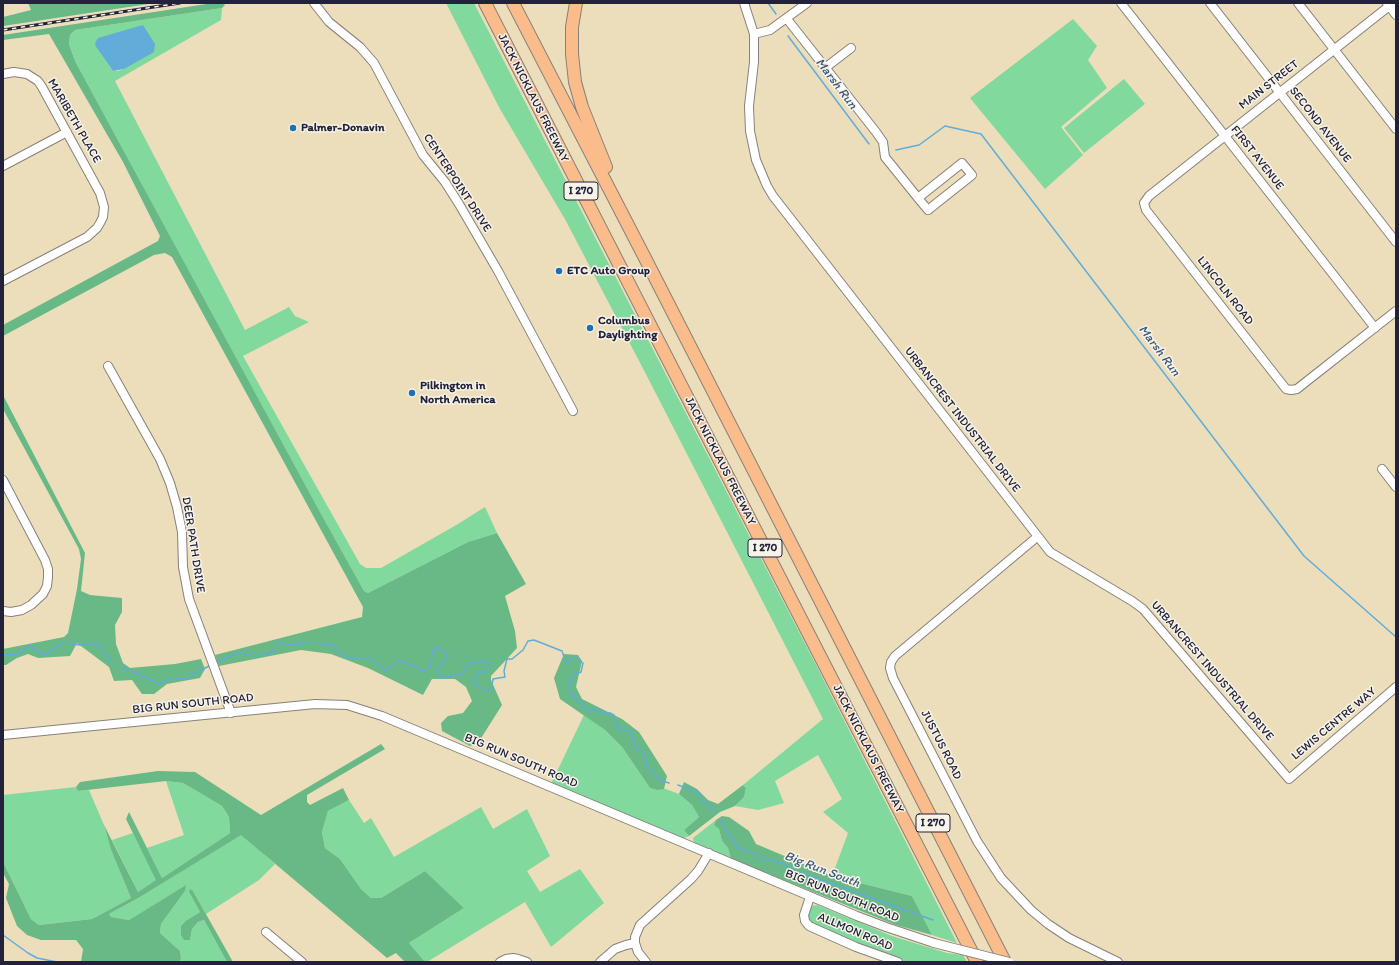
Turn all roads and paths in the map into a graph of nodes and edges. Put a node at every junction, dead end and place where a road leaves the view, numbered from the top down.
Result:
1 (314, 3) edge
2 (485, 3) edge
3 (513, 3) edge
4 (576, 3) edge
5 (744, 3) edge
6 (807, 3) edge
7 (1121, 3) edge
8 (1210, 3) edge
9 (1298, 3) edge
10 (1390, 4) edge
11 (1396, 15) edge
12 (787, 19) junction
13 (754, 34) junction
14 (851, 48) dead end
15 (1334, 49) junction
16 (825, 68) junction
17 (3, 74) edge
18 (1279, 92) junction
19 (1396, 129) edge
20 (67, 132) junction
21 (1224, 136) junction
22 (3, 166) edge
23 (918, 198) junction
24 (1144, 203) joint
25 (1396, 242) edge
26 (646, 260) junction
27 (3, 281) edge
28 (1396, 311) edge
29 (1375, 328) junction
30 (108, 366) dead end
31 (573, 411) dead end
32 (1382, 469) dead end
33 (3, 480) edge
34 (1396, 487) edge
35 (1037, 537) junction
36 (3, 611) edge
37 (1396, 687) edge
38 (231, 712) junction
39 (3, 736) edge
40 (1288, 779) joint
41 (709, 853) junction
42 (810, 897) junction
43 (266, 932) dead end
44 (635, 943) junction
45 (302, 962) edge
46 (500, 962) edge
47 (527, 962) edge
48 (600, 962) edge
49 (646, 962) edge
50 (898, 962) edge
51 (977, 962) edge
52 (1005, 962) edge
53 (1009, 962) edge
54 (1118, 962) edge

1 - 31 street, CENTERPOINT DRIVE
2 - 51 highway, JACK NICKLAUS FREEWAY / I 270
3 - 26 highway, JACK NICKLAUS FREEWAY / I 270
4 - 26 highway
5 - 13 street, URBANCREST INDUSTRIAL DRIVE
6 - 12 street
7 - 21 street, FIRST AVENUE
8 - 18 street, SECOND AVENUE
9 - 15 street
10 - 11 street
10 - 15 street, MAIN STREET
12 - 13 street
12 - 16 street
13 - 35 street, URBANCREST INDUSTRIAL DRIVE
14 - 16 street
15 - 18 street, MAIN STREET
15 - 19 street
16 - 23 street
17 - 20 street, MARIBETH PLACE
18 - 21 street, MAIN STREET
18 - 25 street, SECOND AVENUE
20 - 22 street
20 - 27 street, MARIBETH PLACE
21 - 24 street, MAIN STREET
21 - 29 street, FIRST AVENUE
23 - 23 street
24 - 29 street, LINCOLN ROAD
26 - 52 highway, JACK NICKLAUS FREEWAY / I 270
28 - 29 street
30 - 38 street, DEER PATH DRIVE
32 - 34 street
33 - 36 street
35 - 40 street, URBANCREST INDUSTRIAL DRIVE
35 - 54 street, JUSTUS ROAD
37 - 40 street, LEWIS CENTRE WAY
38 - 39 street, BIG RUN SOUTH ROAD
38 - 41 street, BIG RUN SOUTH ROAD
41 - 42 street, BIG RUN SOUTH ROAD
41 - 44 street
42 - 50 street, ALLMON ROAD
42 - 53 street, BIG RUN SOUTH ROAD, bridge
43 - 45 street
44 - 48 street
44 - 49 street
46 - 47 street

